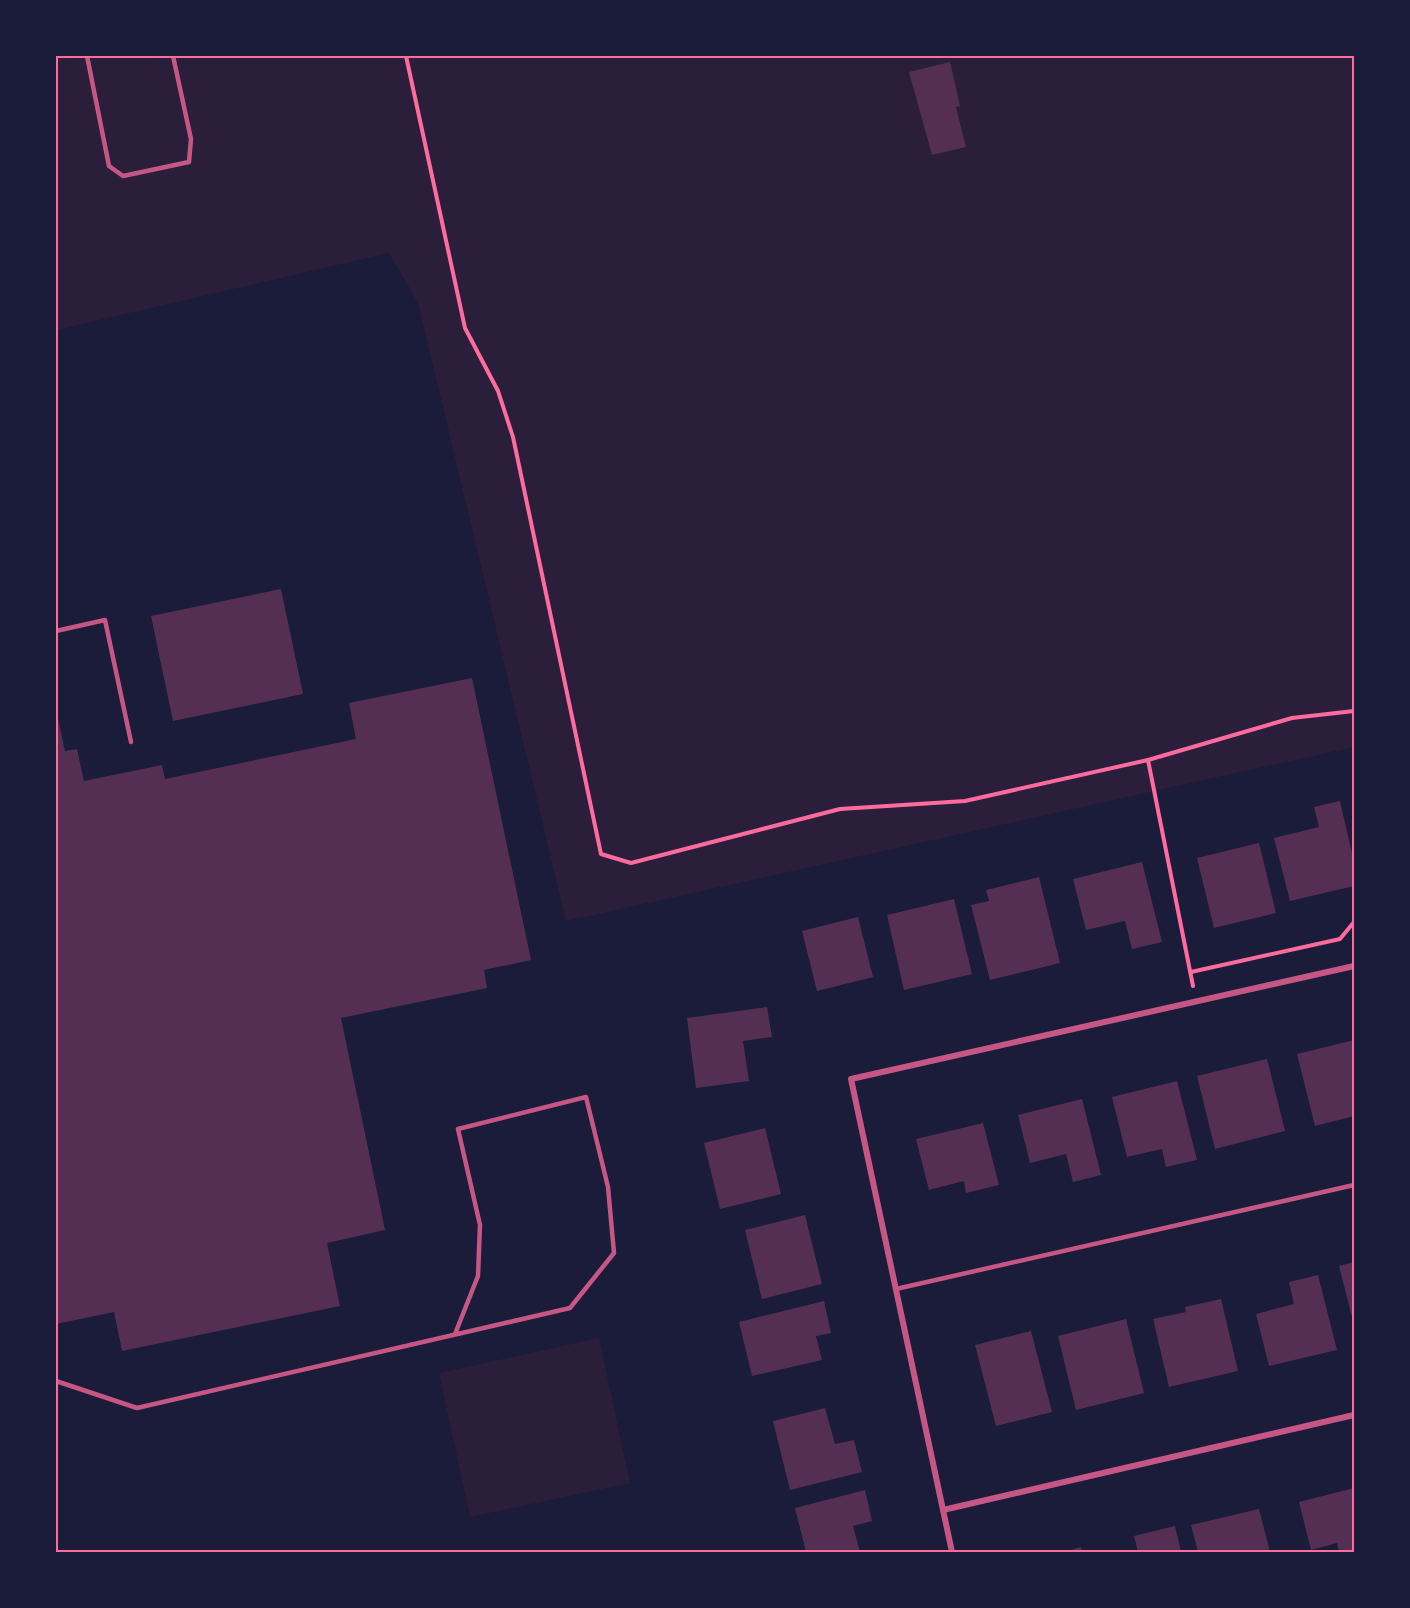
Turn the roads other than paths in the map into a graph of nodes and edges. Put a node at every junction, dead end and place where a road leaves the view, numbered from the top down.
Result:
1 (87, 56) edge
2 (174, 56) edge
3 (56, 631) edge
4 (131, 742) dead end
5 (1354, 966) edge
6 (1354, 1185) edge
7 (896, 1290) junction
8 (455, 1334) junction
9 (56, 1381) edge
10 (1354, 1415) edge
11 (943, 1510) junction
12 (952, 1552) edge

1 - 2 lane
3 - 4 lane
5 - 7 street
6 - 7 lane
7 - 11 street
8 - 8 lane
8 - 9 lane
10 - 11 street
11 - 12 street

